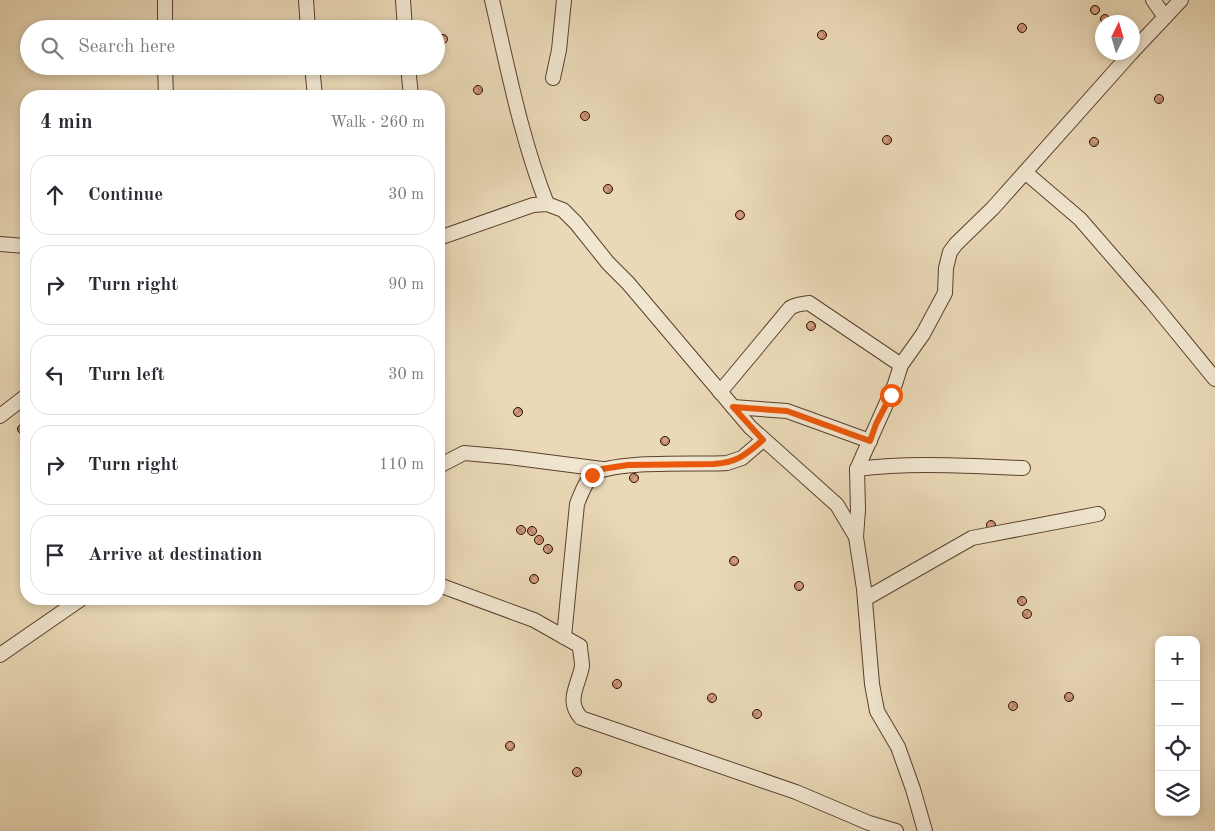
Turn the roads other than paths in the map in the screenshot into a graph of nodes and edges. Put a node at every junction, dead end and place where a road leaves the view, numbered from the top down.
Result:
1 (165, 0) edge
2 (306, 0) edge
3 (403, 0) edge
4 (492, 0) edge
5 (564, 0) edge
6 (1153, 0) edge
7 (1181, 0) edge
8 (1165, 17) junction
9 (165, 20) edge
10 (307, 20) edge
11 (404, 20) edge
12 (1140, 44) edge
13 (1125, 60) edge
14 (165, 75) edge
15 (313, 75) edge
16 (409, 75) edge
17 (553, 78) dead end
18 (166, 90) edge
19 (314, 90) edge
20 (410, 90) edge
21 (1025, 172) junction
22 (547, 204) junction
23 (445, 236) edge
24 (0, 244) edge
25 (20, 246) edge
26 (901, 365) junction
27 (1215, 379) edge
28 (720, 392) junction
29 (20, 401) edge
30 (733, 407) junction
31 (0, 416) edge
32 (763, 440) junction
33 (870, 441) junction
34 (445, 463) edge
35 (1023, 468) dead end
36 (602, 469) junction
37 (857, 469) junction
38 (1098, 514) dead end
39 (856, 537) junction
40 (445, 587) edge
41 (865, 599) junction
42 (72, 605) edge
43 (564, 637) junction
44 (0, 655) edge
45 (896, 831) edge
46 (924, 831) edge

1 - 9 street
2 - 10 street
3 - 11 street
4 - 22 street
5 - 17 street
6 - 8 street
7 - 8 street
8 - 12 street
13 - 21 street
14 - 18 street
15 - 19 street
16 - 20 street
21 - 26 street
21 - 27 street
22 - 23 street
22 - 28 street
24 - 25 street
26 - 28 street
26 - 33 street
28 - 30 street
29 - 31 street
30 - 32 street
30 - 33 street
32 - 36 street
32 - 39 street
33 - 37 street
34 - 36 street
35 - 37 street
36 - 43 street
37 - 39 street
38 - 41 street
39 - 41 street
40 - 43 street
41 - 46 street
42 - 44 street
43 - 45 street

